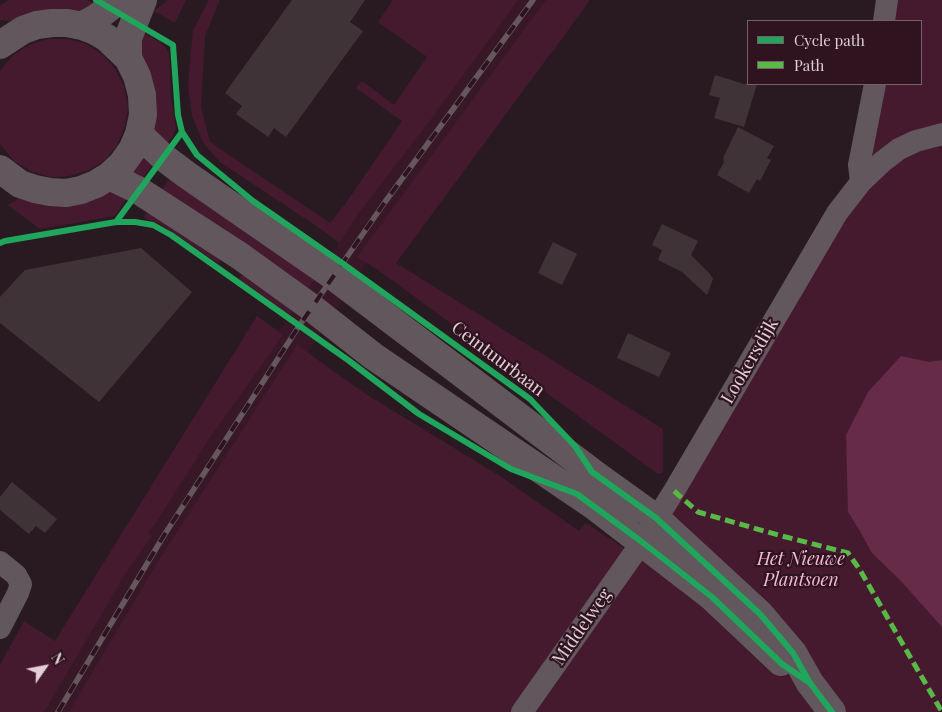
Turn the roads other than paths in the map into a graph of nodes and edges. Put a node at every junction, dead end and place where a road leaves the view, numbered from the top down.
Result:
1 (114, 0) edge
2 (887, 0) edge
3 (143, 1) edge
4 (884, 20) edge
5 (82, 26) junction
6 (0, 45) edge
7 (128, 58) junction
8 (875, 85) edge
9 (139, 134) junction
10 (942, 134) edge
11 (2, 176) edge
12 (109, 176) junction
13 (861, 182) junction
14 (656, 518) junction
15 (642, 542) junction
16 (8, 568) edge
17 (0, 628) edge
18 (810, 683) junction
19 (522, 712) edge
20 (832, 712) edge

1 - 5 street
2 - 4 street
3 - 7 street
5 - 6 street
5 - 7 street
7 - 9 street
8 - 13 street
9 - 12 street
9 - 14 street, Ceintuurbaan
10 - 13 street, Lookersdijk
11 - 12 street
12 - 15 street, Ceintuurbaan
13 - 14 street, Lookersdijk
14 - 15 street, Lookersdijk
14 - 18 street, Ceintuurbaan
15 - 18 street, Ceintuurbaan
15 - 19 street, Middelweg
16 - 17 street
18 - 20 street, Ceintuurbaan

